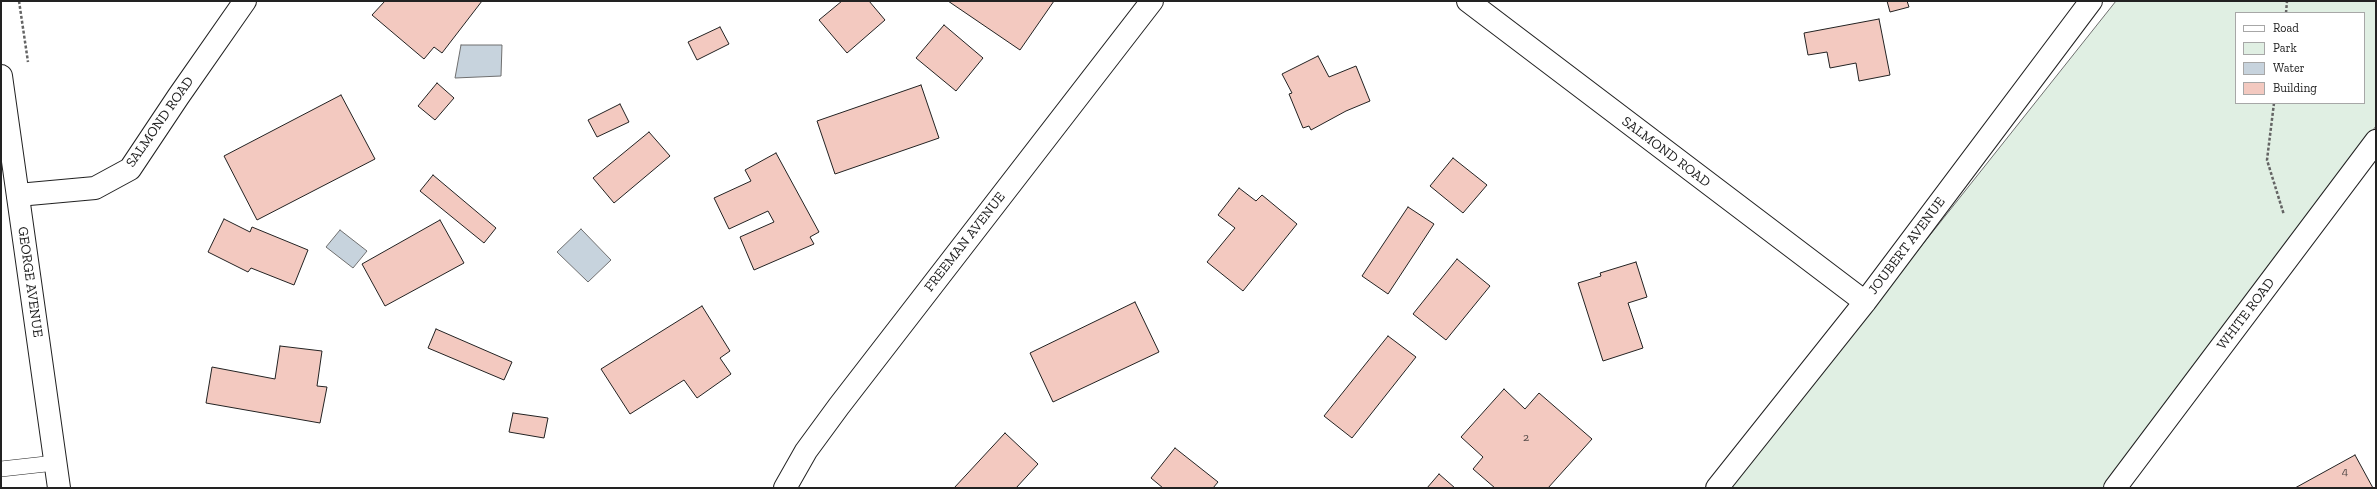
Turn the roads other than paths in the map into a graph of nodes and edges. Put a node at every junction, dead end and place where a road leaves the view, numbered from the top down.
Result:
1 (245, 1) edge
2 (1152, 1) edge
3 (1468, 1) edge
4 (2091, 1) edge
5 (1, 76) edge
6 (2376, 141) edge
7 (18, 195) junction
8 (1865, 302) junction
9 (55, 463) junction
10 (1, 469) edge
11 (59, 488) edge
12 (785, 488) edge
13 (1717, 488) edge
14 (2115, 488) edge

1 - 7 street, SALMOND ROAD
2 - 12 street, FREEMAN AVENUE
3 - 8 street, SALMOND ROAD
4 - 8 street, JOUBERT AVENUE
5 - 7 street, GEORGE AVENUE
6 - 14 street, WHITE ROAD
7 - 9 street, GEORGE AVENUE
8 - 13 street, JOUBERT AVENUE
9 - 10 lane
9 - 11 street, GEORGE AVENUE

